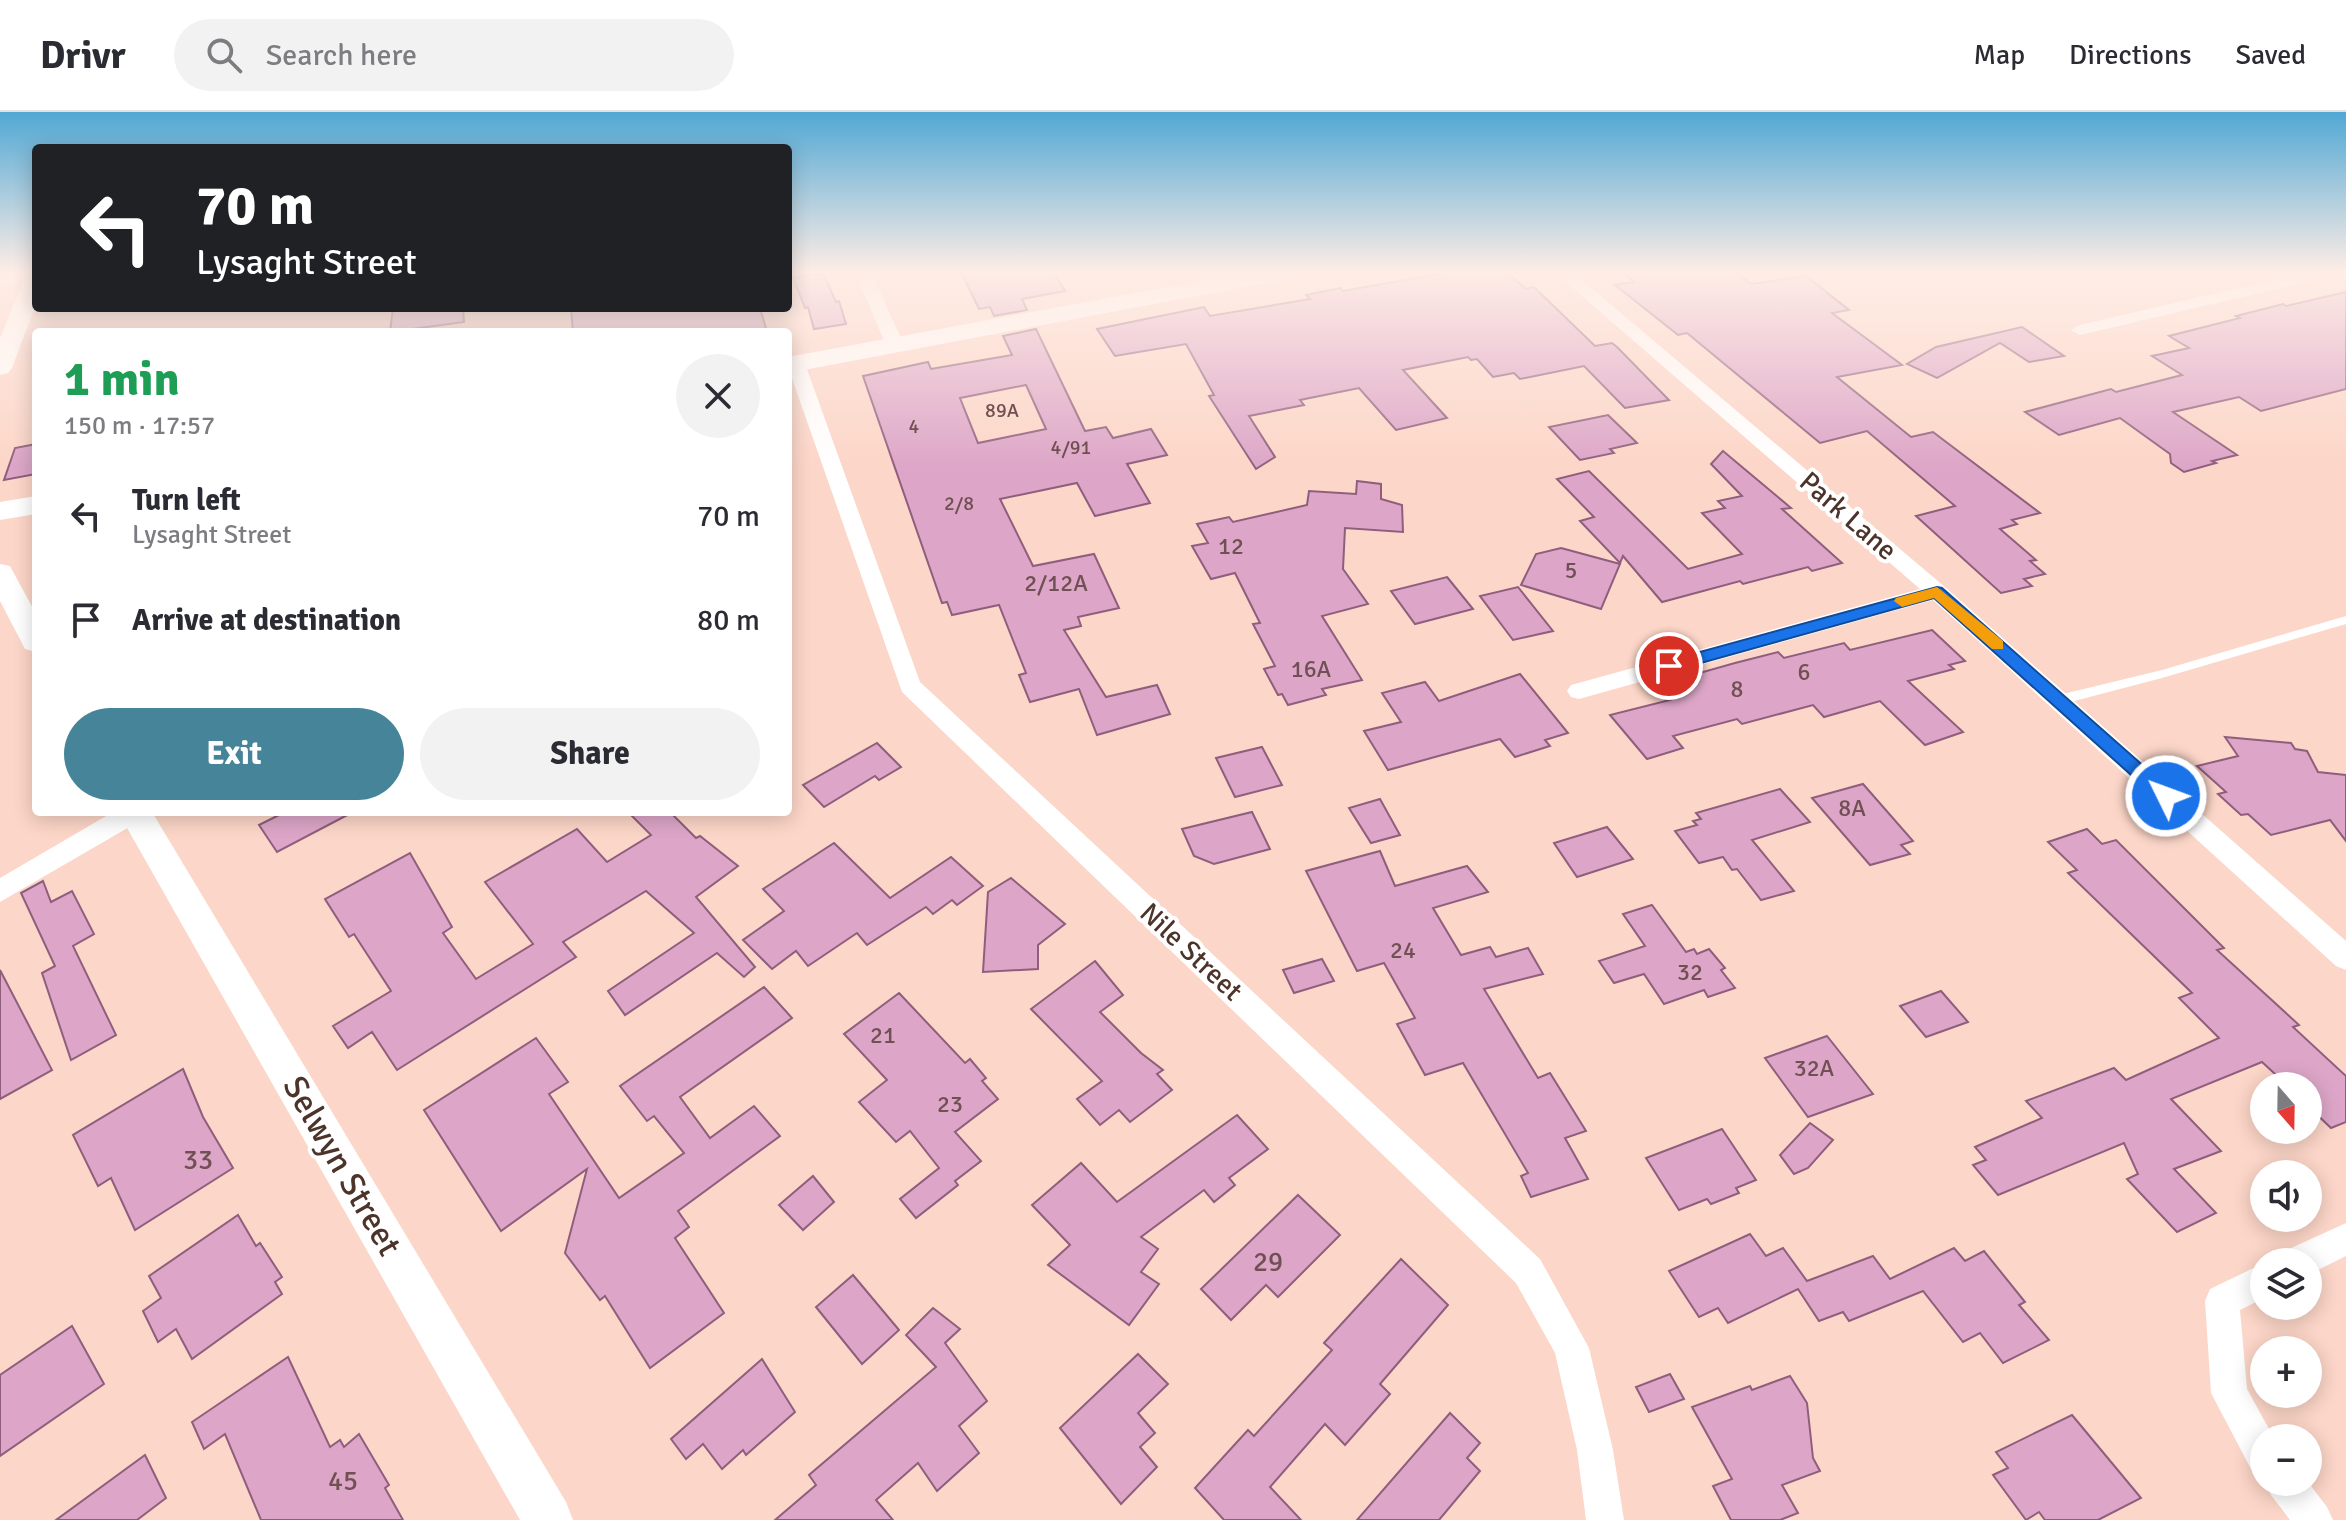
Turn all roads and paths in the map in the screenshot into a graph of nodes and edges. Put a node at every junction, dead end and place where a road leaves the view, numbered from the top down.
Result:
1 (13, 336) edge
2 (891, 336) edge
3 (945, 336) edge
4 (1637, 336) edge
5 (895, 345) junction
6 (792, 365) edge
7 (0, 368) edge
8 (32, 506) edge
9 (0, 511) edge
10 (0, 573) edge
11 (1937, 592) junction
12 (2346, 620) edge
13 (32, 634) edge
14 (1579, 691) dead end
15 (2059, 700) junction
16 (127, 816) edge
17 (136, 816) edge
18 (0, 891) edge
19 (2346, 958) edge
20 (2346, 1239) edge
21 (2322, 1251) edge
22 (2250, 1287) edge
23 (2250, 1431) edge
24 (2295, 1496) edge
25 (548, 1520) edge
26 (1605, 1520) edge
27 (2314, 1520) edge

1 - 7 street
2 - 5 street
3 - 5 main road
4 - 11 street, Park Lane
5 - 6 main road
6 - 26 street, Nile Street
8 - 9 main road
10 - 13 street
11 - 14 street
11 - 15 street, Park Lane
12 - 15 lane
15 - 19 street, Park Lane
16 - 18 street
17 - 25 street, Selwyn Street
20 - 21 street
22 - 23 street
24 - 27 street

